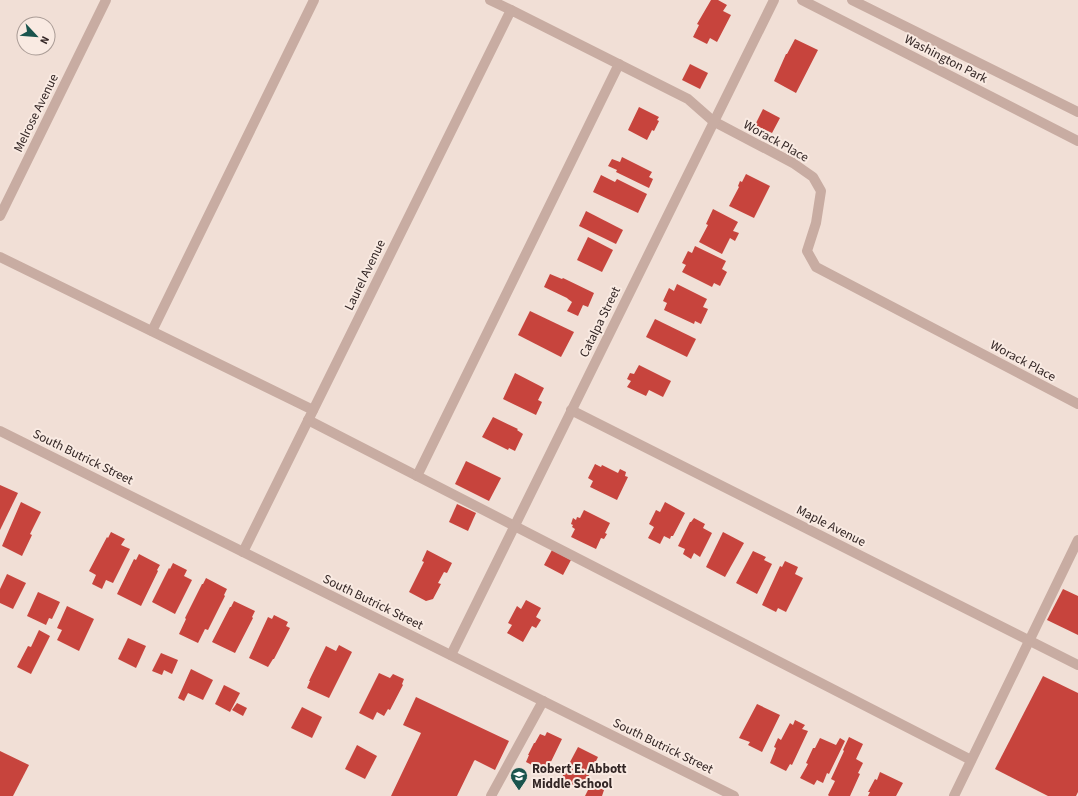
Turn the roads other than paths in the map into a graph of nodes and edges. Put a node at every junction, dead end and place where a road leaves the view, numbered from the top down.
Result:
1 (106, 0) edge
2 (314, 0) edge
3 (490, 0) edge
4 (774, 0) edge
5 (802, 0) edge
6 (852, 0) edge
7 (511, 10) junction
8 (619, 64) junction
9 (1078, 112) edge
10 (714, 121) junction
11 (1078, 141) edge
12 (0, 216) edge
13 (0, 257) edge
14 (152, 331) junction
15 (1078, 404) edge
16 (314, 410) junction
17 (571, 410) junction
18 (308, 420) junction
19 (0, 431) edge
20 (417, 476) junction
21 (515, 526) junction
22 (1078, 540) edge
23 (243, 552) junction
24 (1029, 641) junction
25 (451, 655) junction
26 (1078, 665) edge
27 (543, 701) junction
28 (971, 760) junction
29 (491, 796) edge
30 (734, 796) edge
31 (954, 796) edge

1 - 12 street, Melrose Avenue
2 - 14 street
3 - 7 street, Worack Place
4 - 10 street, Catalpa Street
5 - 11 street, Washington Park
6 - 9 street, Washington Park
7 - 8 street, Worack Place
7 - 16 street, Laurel Avenue
8 - 10 street, Worack Place
8 - 20 street
10 - 15 street, Worack Place
10 - 17 street, Catalpa Street
13 - 14 street
14 - 16 street
16 - 18 street, Laurel Avenue
17 - 21 street, Catalpa Street
17 - 24 street, Maple Avenue
18 - 20 street
18 - 23 street, Laurel Avenue
19 - 23 street, South Butrick Street
20 - 21 street
21 - 25 street, Catalpa Street
21 - 28 street
22 - 24 street
23 - 25 street, South Butrick Street
24 - 26 street, Maple Avenue
24 - 28 street
25 - 27 street, South Butrick Street
27 - 29 street
27 - 30 street, South Butrick Street
28 - 31 street

